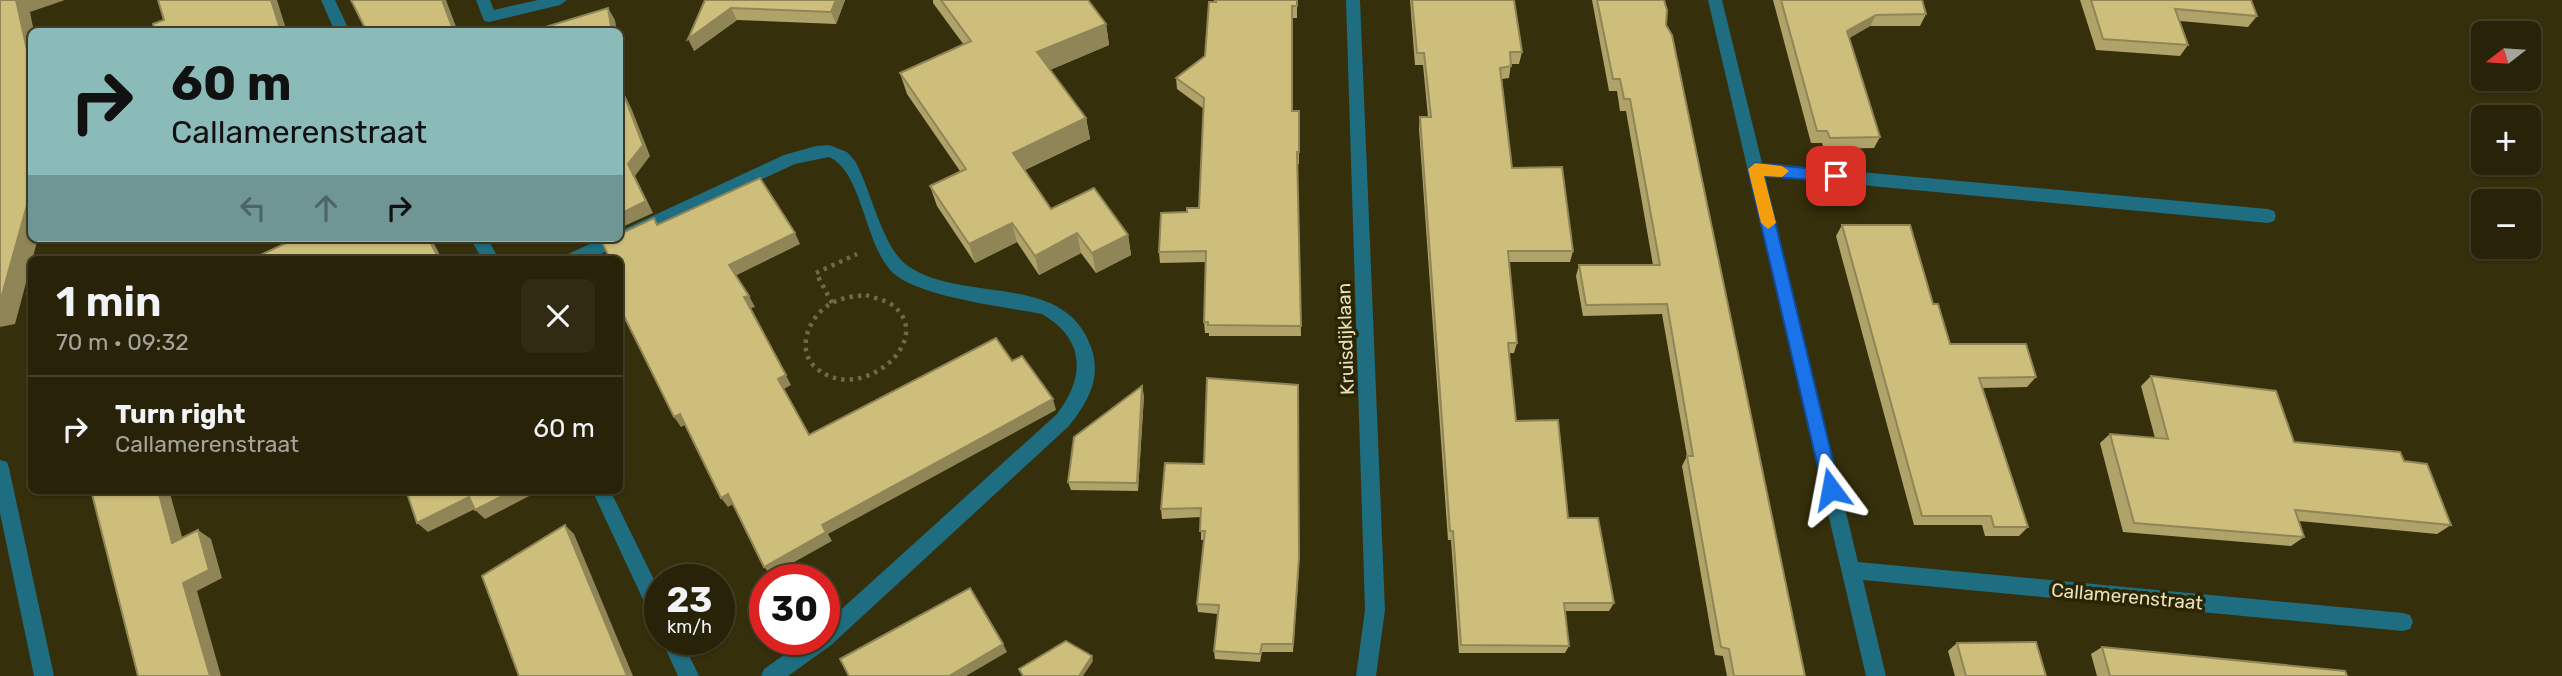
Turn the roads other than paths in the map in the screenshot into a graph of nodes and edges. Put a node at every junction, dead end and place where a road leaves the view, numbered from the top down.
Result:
1 (328, 0) edge
2 (483, 0) edge
3 (560, 0) edge
4 (1353, 0) edge
5 (1715, 0) edge
6 (341, 28) edge
7 (1755, 169) junction
8 (2268, 216) dead end
9 (623, 236) edge
10 (610, 242) edge
11 (580, 256) edge
12 (0, 468) edge
13 (603, 494) edge
14 (1850, 570) junction
15 (644, 580) edge
16 (2403, 622) dead end
17 (840, 623) edge
18 (679, 655) edge
19 (800, 655) edge
20 (44, 676) edge
21 (689, 676) edge
22 (771, 676) edge
23 (1366, 676) edge
24 (1876, 676) edge

1 - 6 street
2 - 3 street
4 - 23 street, Kruisdijklaan
5 - 7 street
7 - 8 street
7 - 14 street
9 - 17 street
10 - 11 street
12 - 20 street
13 - 15 street
14 - 16 street, Callamerenstraat
14 - 24 street
18 - 21 street
19 - 22 street

